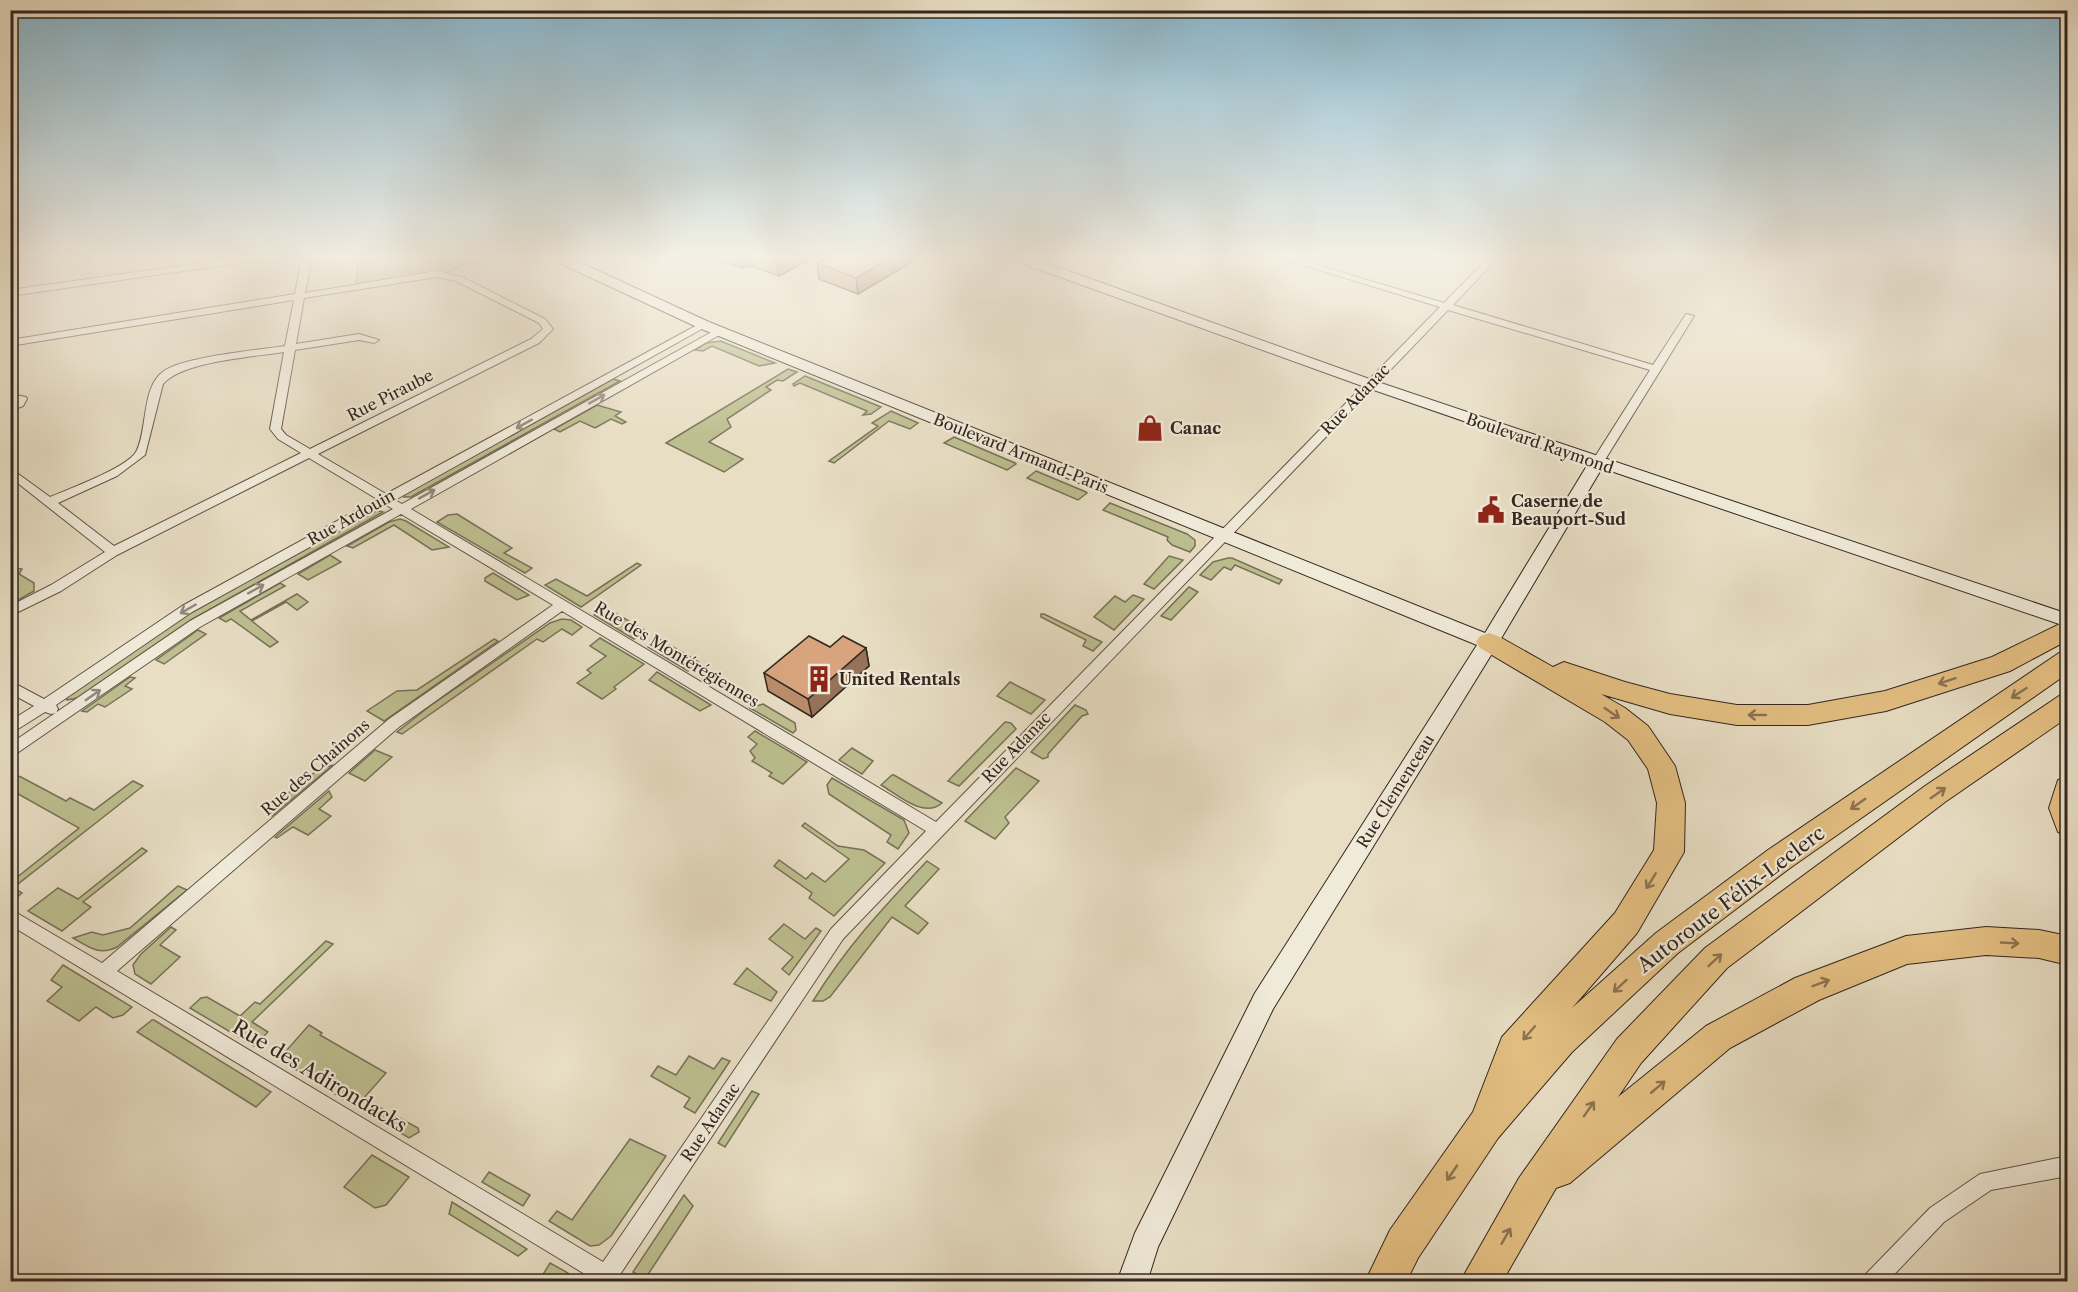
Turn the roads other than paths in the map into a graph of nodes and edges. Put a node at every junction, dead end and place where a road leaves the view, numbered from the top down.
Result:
1 (171, 316) edge
2 (296, 316) edge
3 (533, 316) edge
4 (687, 316) edge
5 (1182, 316) edge
6 (1436, 316) edge
7 (1480, 316) edge
8 (1689, 316) dead end
9 (712, 328) junction
10 (374, 340) dead end
11 (10, 343) edge
12 (290, 348) junction
13 (1656, 369) junction
14 (1370, 384) junction
15 (10, 397) edge
16 (10, 408) edge
17 (308, 454) junction
18 (1597, 463) junction
19 (10, 471) edge
20 (386, 500) junction
21 (49, 502) junction
22 (400, 509) junction
23 (1222, 536) junction
24 (113, 552) junction
25 (561, 606) junction
26 (10, 612) edge
27 (2065, 636) edge
28 (1489, 642) junction
29 (10, 686) edge
30 (2067, 703) edge
31 (44, 706) junction
32 (64, 715) junction
33 (10, 729) edge
34 (10, 753) edge
35 (2067, 788) edge
36 (2067, 824) edge
37 (937, 830) junction
38 (10, 916) edge
39 (2067, 951) edge
40 (104, 972) junction
41 (1485, 1125) junction
42 (2067, 1166) edge
43 (1532, 1191) junction
44 (604, 1278) edge
45 (1880, 1279) edge
46 (1132, 1281) edge
47 (1385, 1281) edge
48 (1480, 1281) edge

1 - 11 street
2 - 12 street
3 - 17 street, Rue Piraube
4 - 9 street, Boulevard Armand-Paris
5 - 14 street, Boulevard Raymond
6 - 14 street, Rue Adanac
7 - 13 street
8 - 13 street, Rue Clemenceau
9 -> 20 street, Rue Ardouin
22 -> 9 street, Rue Ardouin
9 - 23 street, Boulevard Armand-Paris
10 - 12 street
12 - 17 street, Rue des Montérégiennes
12 - 21 street
13 - 18 street, Rue Clemenceau
14 - 18 street, Boulevard Raymond
14 - 23 street, Rue Adanac
15 - 16 street
17 - 20 street, Rue des Montérégiennes
17 - 24 street, Rue Piraube
18 - 27 street, Boulevard Raymond
18 - 28 street, Rue Clemenceau
19 - 21 street
20 - 22 street, Rue des Montérégiennes
20 -> 31 street, Rue Ardouin
21 - 24 street
22 - 25 street, Rue des Montérégiennes
32 -> 22 street, Rue Ardouin
23 - 28 street, Boulevard Armand-Paris
23 - 37 street, Rue Adanac
24 - 26 street, Rue Piraube
25 - 37 street, Rue des Montérégiennes
25 - 40 street, Rue des Chaînons
27 -> 28 highway
27 -> 41 highway, Autoroute Félix-Leclerc
28 -> 41 highway
28 - 46 street, Rue Clemenceau
29 - 31 street
43 -> 30 highway
31 - 32 street
31 - 33 street, Rue Ardouin
32 - 34 street, Rue Ardouin
35 - 36 highway
37 - 44 street, Rue Adanac
38 - 40 street, Rue des Adirondacks
43 -> 39 highway
40 - 44 street, Rue des Adirondacks
41 -> 47 highway, Autoroute Félix-Leclerc
42 - 45 street
48 -> 43 highway

